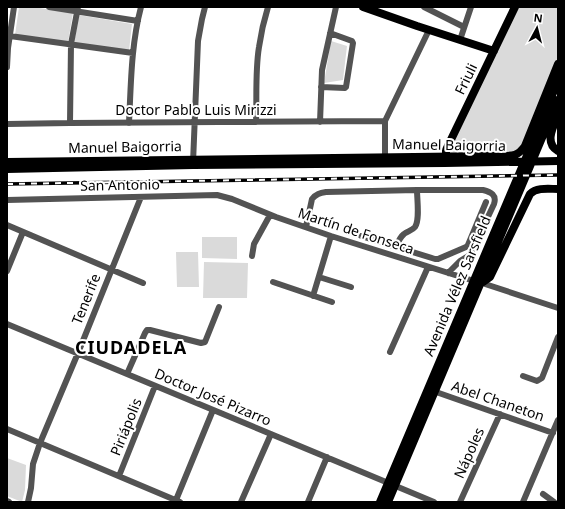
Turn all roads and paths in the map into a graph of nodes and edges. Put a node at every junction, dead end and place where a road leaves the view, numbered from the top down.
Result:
1 (14, 7) edge
2 (49, 7) edge
3 (141, 7) edge
4 (205, 7) edge
5 (268, 7) edge
6 (336, 7) edge
7 (363, 7) edge
8 (424, 7) edge
9 (471, 7) edge
10 (515, 7) edge
11 (77, 9) edge
12 (10, 15) edge
13 (138, 21) junction
14 (464, 27) junction
15 (429, 30) junction
16 (330, 33) junction
17 (10, 36) junction
18 (460, 40) junction
19 (71, 44) junction
20 (494, 51) junction
21 (133, 53) junction
22 (558, 64) edge
23 (7, 67) edge
24 (558, 81) edge
25 (321, 87) junction
26 (558, 100) edge
27 (558, 115) edge
28 (385, 121) junction
29 (194, 122) junction
30 (256, 122) junction
31 (320, 122) junction
32 (70, 123) junction
33 (129, 123) junction
34 (7, 124) edge
35 (535, 147) junction
36 (558, 151) edge
37 (494, 156) junction
38 (385, 158) junction
39 (445, 160) junction
40 (521, 161) junction
41 (558, 161) edge
42 (7, 162) edge
43 (193, 162) junction
44 (7, 169) edge
45 (558, 189) edge
46 (417, 190) junction
47 (141, 197) junction
48 (232, 199) joint
49 (7, 200) edge
50 (486, 202) dead end
51 (270, 215) junction
52 (7, 225) edge
53 (306, 228) junction
54 (23, 232) junction
55 (331, 236) junction
56 (361, 236) dead end
57 (396, 247) junction
58 (252, 256) dead end
59 (428, 266) junction
60 (111, 269) junction
61 (7, 271) edge
62 (448, 273) junction
63 (319, 277) junction
64 (273, 282) dead end
65 (478, 282) junction
66 (143, 283) dead end
67 (351, 287) dead end
68 (313, 296) junction
69 (332, 302) dead end
70 (219, 307) dead end
71 (558, 308) edge
72 (7, 324) edge
73 (558, 337) edge
74 (390, 352) dead end
75 (78, 353) junction
76 (127, 374) junction
77 (523, 376) dead end
78 (155, 386) junction
79 (436, 392) junction
80 (212, 410) junction
81 (500, 414) junction
82 (558, 420) edge
83 (7, 429) edge
84 (553, 433) junction
85 (271, 434) junction
86 (40, 443) junction
87 (327, 457) junction
88 (119, 476) junction
89 (392, 484) junction
90 (543, 494) dead end
91 (178, 501) edge
92 (28, 502) edge
93 (241, 502) edge
94 (308, 502) edge
95 (380, 502) edge
96 (388, 502) edge
97 (434, 502) edge
98 (460, 502) edge
99 (523, 502) edge
100 (554, 502) edge

1 - 12 street
2 - 11 street
3 - 13 street
4 - 29 street
5 - 30 street
6 - 16 street
7 - 15 main road
8 - 14 street
9 - 14 street
10 - 20 main road, Friuli
11 - 13 street
11 - 19 street
12 - 17 street
13 - 21 street
14 - 18 street
15 - 18 main road
15 - 28 street
16 - 25 street
16 - 25 street
17 - 19 street
17 - 23 street
18 - 20 main road
19 - 21 street
19 - 32 street
20 - 39 main road, Friuli
21 - 33 street
22 - 37 main road
24 - 35 main road, Avenida Vélez Sarsfield
25 - 31 street
26 - 35 main road, Avenida Vélez Sarsfield
27 - 36 main road
28 - 31 street, Doctor Pablo Luis Mirizzi
28 - 38 street
29 - 30 street, Doctor Pablo Luis Mirizzi
29 - 33 street, Doctor Pablo Luis Mirizzi
29 - 43 street
30 - 31 street, Doctor Pablo Luis Mirizzi
32 - 33 street, Doctor Pablo Luis Mirizzi
32 - 34 street, Doctor Pablo Luis Mirizzi
35 - 65 main road, Avenida Vélez Sarsfield
37 - 39 main road, Manuel Baigorria
37 - 40 main road, Manuel Baigorria
38 - 39 main road, Manuel Baigorria
38 - 43 main road, Manuel Baigorria
39 - 40 main road, Manuel Baigorria
39 - 43 main road, Manuel Baigorria
40 - 41 main road
42 - 43 main road, Manuel Baigorria
43 - 44 main road, Manuel Baigorria
45 - 65 main road
46 - 53 street
46 - 57 street
46 - 62 street
47 - 48 street, San Antonio
47 - 49 street, San Antonio
47 - 60 street, Tenerife
48 - 51 street, Martín de Fonseca
50 - 57 street
51 - 53 street, Martín de Fonseca
51 - 58 street
52 - 54 street
53 - 55 street, Martín de Fonseca
54 - 60 street
54 - 61 street
55 - 59 street, Martín de Fonseca
55 - 63 street
56 - 57 street
59 - 62 street, Martín de Fonseca
59 - 74 street
60 - 66 street
60 - 75 street, Tenerife
62 - 65 street, Martín de Fonseca
63 - 67 street
63 - 68 street
64 - 68 street
65 - 71 street, Martín de Fonseca
65 - 79 main road, Avenida Vélez Sarsfield
65 - 89 main road, Avenida Vélez Sarsfield
68 - 69 street
70 - 76 street
72 - 75 street, Doctor José Pizarro
73 - 77 street
75 - 76 street, Doctor José Pizarro
75 - 86 street, Tenerife
76 - 78 street, Doctor José Pizarro
78 - 80 street, Doctor José Pizarro
78 - 88 street, Piriápolis
79 - 81 street, Abel Chaneton
79 - 89 main road, Avenida Vélez Sarsfield
80 - 85 street, Doctor José Pizarro
80 - 91 street
81 - 84 street, Abel Chaneton
81 - 98 street, Nápoles
82 - 84 street
83 - 86 street
84 - 99 street
85 - 87 street, Doctor José Pizarro
85 - 93 street
86 - 88 street
86 - 92 street, Tenerife
87 - 89 street, Doctor José Pizarro
87 - 94 street
88 - 91 street
89 - 95 main road, Avenida Vélez Sarsfield
89 - 96 main road, Avenida Vélez Sarsfield
89 - 97 street, Doctor José Pizarro
90 - 100 street

